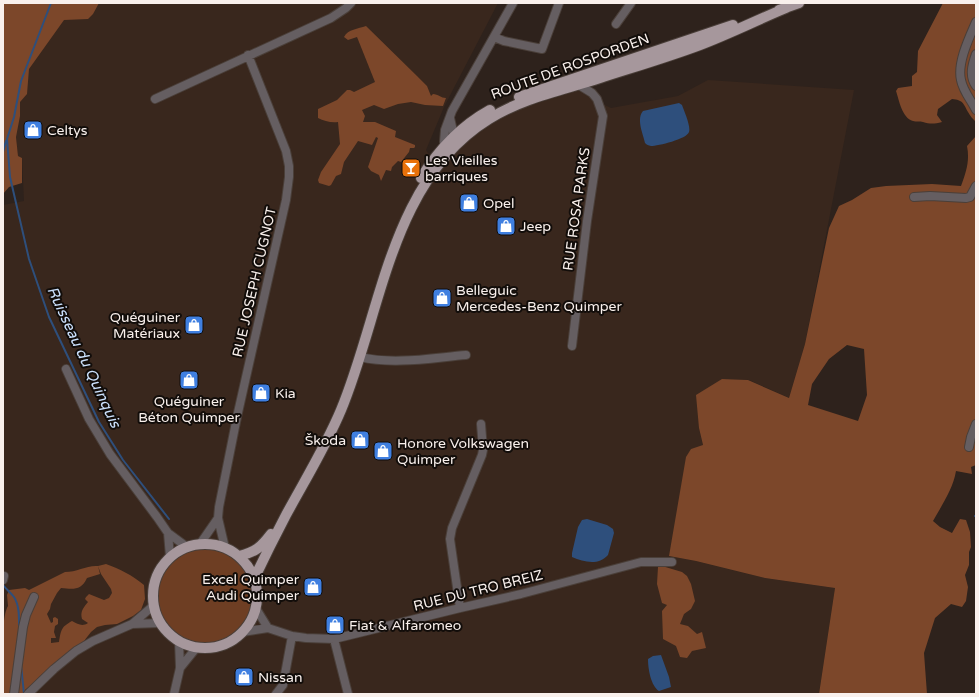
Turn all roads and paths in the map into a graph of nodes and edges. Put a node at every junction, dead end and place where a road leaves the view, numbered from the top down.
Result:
1 (351, 3) edge
2 (514, 3) edge
3 (559, 3) edge
4 (631, 3) edge
5 (799, 3) edge
6 (786, 8) junction
7 (976, 22) edge
8 (616, 24) dead end
9 (494, 37) junction
10 (675, 44) junction
11 (686, 50) junction
12 (976, 54) edge
13 (248, 56) junction
14 (579, 85) junction
15 (976, 86) edge
16 (155, 99) dead end
17 (976, 110) edge
18 (450, 118) junction
19 (454, 135) junction
20 (450, 145) junction
21 (976, 186) edge
22 (914, 197) dead end
23 (572, 346) dead end
24 (466, 355) dead end
25 (360, 357) junction
26 (66, 369) dead end
27 (481, 424) dead end
28 (976, 424) edge
29 (969, 447) dead end
30 (285, 516) junction
31 (218, 518) junction
32 (168, 533) junction
33 (200, 544) junction
34 (187, 547) junction
35 (225, 548) junction
36 (239, 556) junction
37 (170, 557) junction
38 (672, 562) dead end
39 (254, 579) junction
40 (34, 597) dead end
41 (153, 606) junction
42 (255, 607) junction
43 (460, 608) junction
44 (160, 623) junction
45 (132, 624) junction
46 (268, 628) junction
47 (242, 632) junction
48 (292, 636) junction
49 (334, 639) junction
50 (179, 641) junction
51 (197, 648) junction
52 (180, 668) junction
53 (14, 694) edge
54 (28, 694) edge
55 (174, 694) edge
56 (276, 694) edge
57 (348, 694) edge

1 - 13 street
2 - 9 street
3 - 9 street
4 - 8 street
5 - 6 main road, ROUTE DE ROSPORDEN
6 - 10 main road, ROUTE DE ROSPORDEN
6 - 11 main road, ROUTE DE ROSPORDEN
7 - 17 street
9 - 18 street
10 - 11 street
10 - 19 main road, ROUTE DE ROSPORDEN
11 - 14 main road, ROUTE DE ROSPORDEN
12 - 15 street
13 - 16 street
13 - 31 street, RUE JOSEPH CUGNOT
14 - 20 main road, ROUTE DE ROSPORDEN
14 - 23 street, RUE ROSA PARKS
18 - 19 street
18 - 20 street
19 - 20 main road, ROUTE DE ROSPORDEN
20 - 25 main road, ROUTE DE ROSPORDEN
21 - 22 street
24 - 25 street
25 - 30 main road, ROUTE DE ROSPORDEN
26 - 32 street
27 - 43 street
28 - 29 street
30 - 36 main road, ROUTE DE ROSPORDEN
30 - 39 main road, ROUTE DE ROSPORDEN
31 - 33 street, RUE JOSEPH CUGNOT
31 - 35 street, RUE JOSEPH CUGNOT
32 - 34 street
32 - 37 street
33 - 34 main road
33 - 35 main road
34 - 37 main road
35 - 36 main road
36 - 39 main road
37 - 41 main road
38 - 43 street, RUE DU TRO BREIZ
39 - 42 main road
40 - 53 street
41 - 44 main road
41 - 45 street
42 - 46 street
42 - 47 main road
43 - 49 street, RUE DU TRO BREIZ
44 - 45 street
44 - 50 main road
45 - 54 street
46 - 47 street, RUE DU TRO BREIZ
46 - 48 street, RUE DU TRO BREIZ
47 - 51 main road
48 - 49 street, RUE DU TRO BREIZ
48 - 56 street
49 - 57 street
50 - 51 main road
50 - 52 street
51 - 52 street
52 - 55 street

